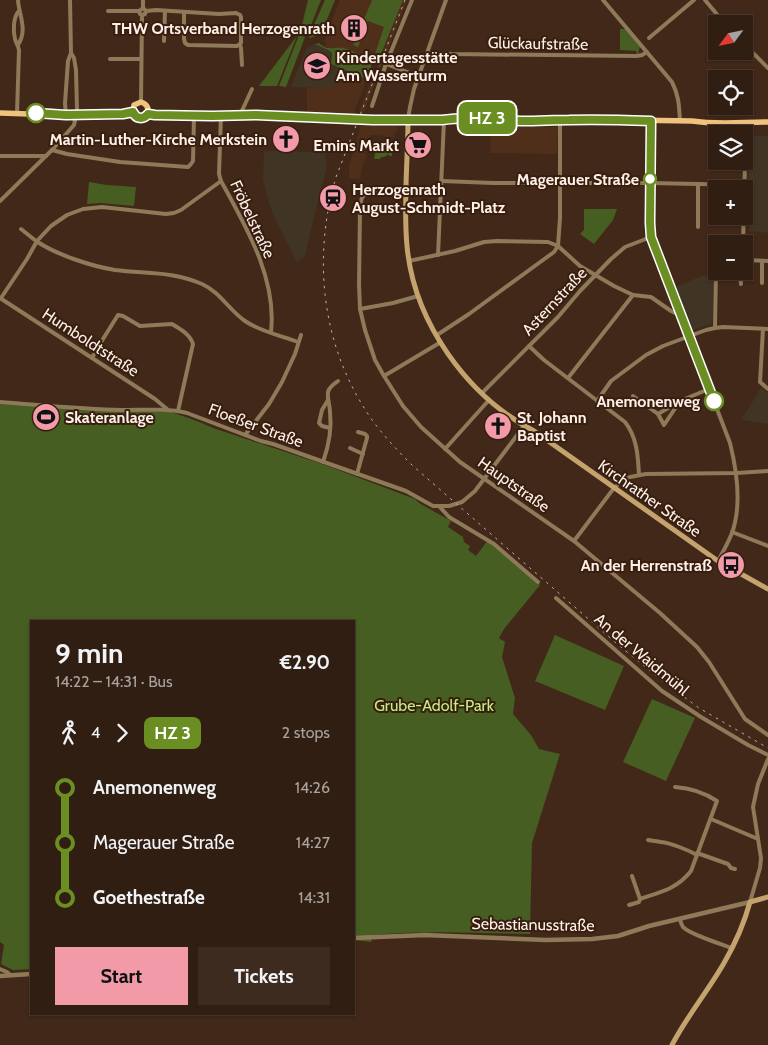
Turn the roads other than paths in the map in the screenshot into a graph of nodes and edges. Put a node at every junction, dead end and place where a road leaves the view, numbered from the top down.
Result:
1 (18, 0) edge
2 (70, 0) edge
3 (143, 0) edge
4 (412, 0) edge
5 (446, 0) edge
6 (603, 0) edge
7 (694, 0) edge
8 (705, 0) edge
9 (18, 11) junction
10 (108, 11) dead end
11 (143, 11) junction
12 (165, 11) junction
13 (184, 12) junction
14 (717, 15) edge
15 (649, 38) dead end
16 (164, 40) dead end
17 (18, 45) junction
18 (240, 45) junction
19 (647, 52) junction
20 (71, 53) junction
21 (428, 53) junction
22 (753, 53) edge
23 (110, 59) dead end
24 (141, 59) junction
25 (386, 64) junction
26 (242, 66) dead end
27 (768, 68) edge
28 (418, 76) junction
29 (252, 89) dead end
30 (141, 102) junction
31 (372, 106) dead end
32 (133, 112) junction
33 (0, 113) edge
34 (17, 113) junction
35 (148, 114) junction
36 (66, 115) junction
37 (76, 115) junction
38 (221, 115) junction
39 (240, 115) junction
40 (194, 116) junction
41 (408, 120) junction
42 (444, 120) junction
43 (560, 120) junction
44 (651, 121) junction
45 (680, 121) junction
46 (768, 122) edge
47 (746, 123) junction
48 (52, 150) junction
49 (0, 156) edge
50 (46, 156) junction
51 (745, 180) edge
52 (221, 181) junction
53 (442, 181) junction
54 (560, 183) junction
55 (650, 183) junction
56 (698, 184) junction
57 (708, 184) edge
58 (406, 193) junction
59 (0, 201) edge
60 (698, 227) dead end
61 (21, 229) dead end
62 (651, 237) junction
63 (37, 241) junction
64 (558, 246) junction
65 (438, 255) junction
66 (753, 260) edge
67 (409, 261) junction
68 (762, 261) junction
69 (768, 261) edge
70 (596, 274) junction
71 (716, 280) edge
72 (741, 280) edge
73 (762, 283) dead end
74 (741, 284) dead end
75 (633, 295) junction
76 (418, 296) junction
77 (0, 298) edge
78 (360, 309) junction
79 (680, 314) junction
80 (715, 328) junction
81 (763, 329) junction
82 (768, 330) edge
83 (271, 332) junction
84 (301, 335) dead end
85 (437, 335) junction
86 (689, 336) junction
87 (298, 342) junction
88 (441, 342) junction
89 (529, 346) junction
90 (92, 358) junction
91 (384, 376) junction
92 (568, 378) junction
93 (338, 381) dead end
94 (709, 389) junction
95 (768, 389) edge
96 (482, 393) junction
97 (633, 396) dead end
98 (328, 400) junction
99 (489, 400) junction
100 (597, 400) junction
101 (680, 401) junction
102 (0, 402) edge
103 (167, 409) junction
104 (178, 410) junction
105 (658, 414) junction
106 (524, 426) junction
107 (330, 428) junction
108 (358, 432) dead end
109 (245, 435) junction
110 (350, 448) dead end
111 (445, 449) junction
112 (363, 454) junction
113 (324, 462) junction
114 (768, 471) edge
115 (737, 473) junction
116 (357, 474) junction
117 (639, 475) junction
118 (486, 479) junction
119 (614, 488) junction
120 (439, 506) junction
121 (732, 532) junction
122 (574, 540) junction
123 (768, 546) edge
124 (718, 561) junction
125 (538, 582) dead end
126 (768, 589) edge
127 (556, 598) dead end
128 (768, 735) edge
129 (768, 755) edge
130 (768, 759) edge
131 (675, 787) dead end
132 (711, 819) junction
133 (758, 839) junction
134 (648, 840) dead end
135 (697, 854) junction
136 (735, 869) dead end
137 (632, 876) dead end
138 (768, 898) edge
139 (640, 899) junction
140 (750, 902) junction
141 (629, 905) dead end
142 (680, 920) junction
143 (355, 938) edge
144 (732, 948) junction
145 (0, 969) edge
146 (30, 974) edge
147 (10, 975) junction
148 (0, 976) edge
149 (672, 1045) edge

1 - 9 street
2 - 20 street
3 - 11 street
4 - 25 street
5 - 21 street
6 - 19 street
7 - 15 street
8 - 14 street
9 - 17 street
9 - 17 street
10 - 11 street
11 - 12 street
11 - 24 street
12 - 13 street
12 - 16 street
13 - 18 street
13 - 18 street
17 - 34 street
18 - 26 street
19 - 21 street, Glückaufstraße
19 - 45 street
20 - 36 street
20 - 37 street
21 - 28 street
22 - 27 street
23 - 24 street
24 - 30 street
25 - 28 street
25 - 31 street
28 - 41 street
29 - 39 street
30 - 32 main road
30 - 35 main road
32 - 35 main road
32 - 37 main road
33 - 34 main road
34 - 36 main road
35 - 40 main road
36 - 37 main road
37 - 48 street
38 - 39 main road
38 - 40 main road
38 - 52 street, Fröbelstraße
39 - 41 main road
40 - 48 street
41 - 42 main road
41 - 58 main road, Kirchrather Straße
42 - 43 main road
42 - 53 street
43 - 44 main road
43 - 54 street
44 - 45 main road
44 - 55 street
45 - 47 main road
46 - 47 main road
47 - 51 street
48 - 50 street
49 - 50 street
50 - 59 street
52 - 63 street
52 - 83 street, Fröbelstraße
53 - 54 street
53 - 65 street
54 - 55 street
54 - 64 street
55 - 56 street
55 - 62 street
56 - 57 street
56 - 60 street
58 - 67 main road, Kirchrather Straße
58 - 78 street, Hauptstraße
61 - 63 street
62 - 70 street, Asternstraße
62 - 79 street
63 - 77 street
63 - 83 street
64 - 65 street
64 - 70 street
64 - 85 street
65 - 67 street
66 - 68 street
67 - 76 main road, Kirchrather Straße
68 - 69 street
68 - 73 street
70 - 75 street
70 - 89 street, Asternstraße
71 - 80 street
72 - 74 street
75 - 79 street
75 - 92 street
76 - 78 street
76 - 85 main road, Kirchrather Straße
77 - 90 street, Humboldtstraße
78 - 91 street, Hauptstraße
79 - 86 street
80 - 81 street
80 - 86 street
81 - 82 street
81 - 95 street
83 - 87 street
84 - 87 street
85 - 88 main road, Kirchrather Straße
86 - 94 street
86 - 100 street
87 - 109 street
88 - 91 street
88 - 96 main road, Kirchrather Straße
89 - 92 street
89 - 96 street, Asternstraße
90 - 103 street, Humboldtstraße
90 - 104 street
91 - 111 street, Hauptstraße
92 - 100 street
93 - 98 street
94 - 101 street
94 - 115 street
96 - 99 main road, Kirchrather Straße
97 - 105 street
98 - 107 street
98 - 107 street
99 - 106 main road, Kirchrather Straße
99 - 111 street
100 - 117 street
101 - 105 street
101 - 105 street
102 - 103 street, Floeßer Straße
103 - 104 street, Floeßer Straße
104 - 109 street, Floeßer Straße
106 - 118 street
106 - 119 main road, Kirchrather Straße
107 - 113 street
108 - 112 street
109 - 113 street, Floeßer Straße
110 - 112 street
111 - 118 street, Hauptstraße
112 - 116 street
113 - 116 street, Floeßer Straße
114 - 115 street
115 - 117 street
115 - 121 street
116 - 120 street, Floeßer Straße
117 - 119 street
118 - 120 street
118 - 122 street, Hauptstraße
119 - 122 street
119 - 124 main road, Kirchrather Straße
120 - 125 street
121 - 123 street
121 - 124 street
122 - 128 street, Hauptstraße
124 - 126 main road, Kirchrather Straße
127 - 129 street, An der Waidmühl
130 - 133 street
131 - 132 street
132 - 133 street
132 - 135 street
133 - 140 street
134 - 135 street
135 - 136 street
135 - 139 street
137 - 139 street
138 - 140 main road, Sebastianusstraße
139 - 141 street
140 - 142 street, Sebastianusstraße
140 - 144 main road
142 - 143 street, Sebastianusstraße
142 - 144 street
144 - 149 main road
145 - 147 street
146 - 147 street
147 - 148 street

